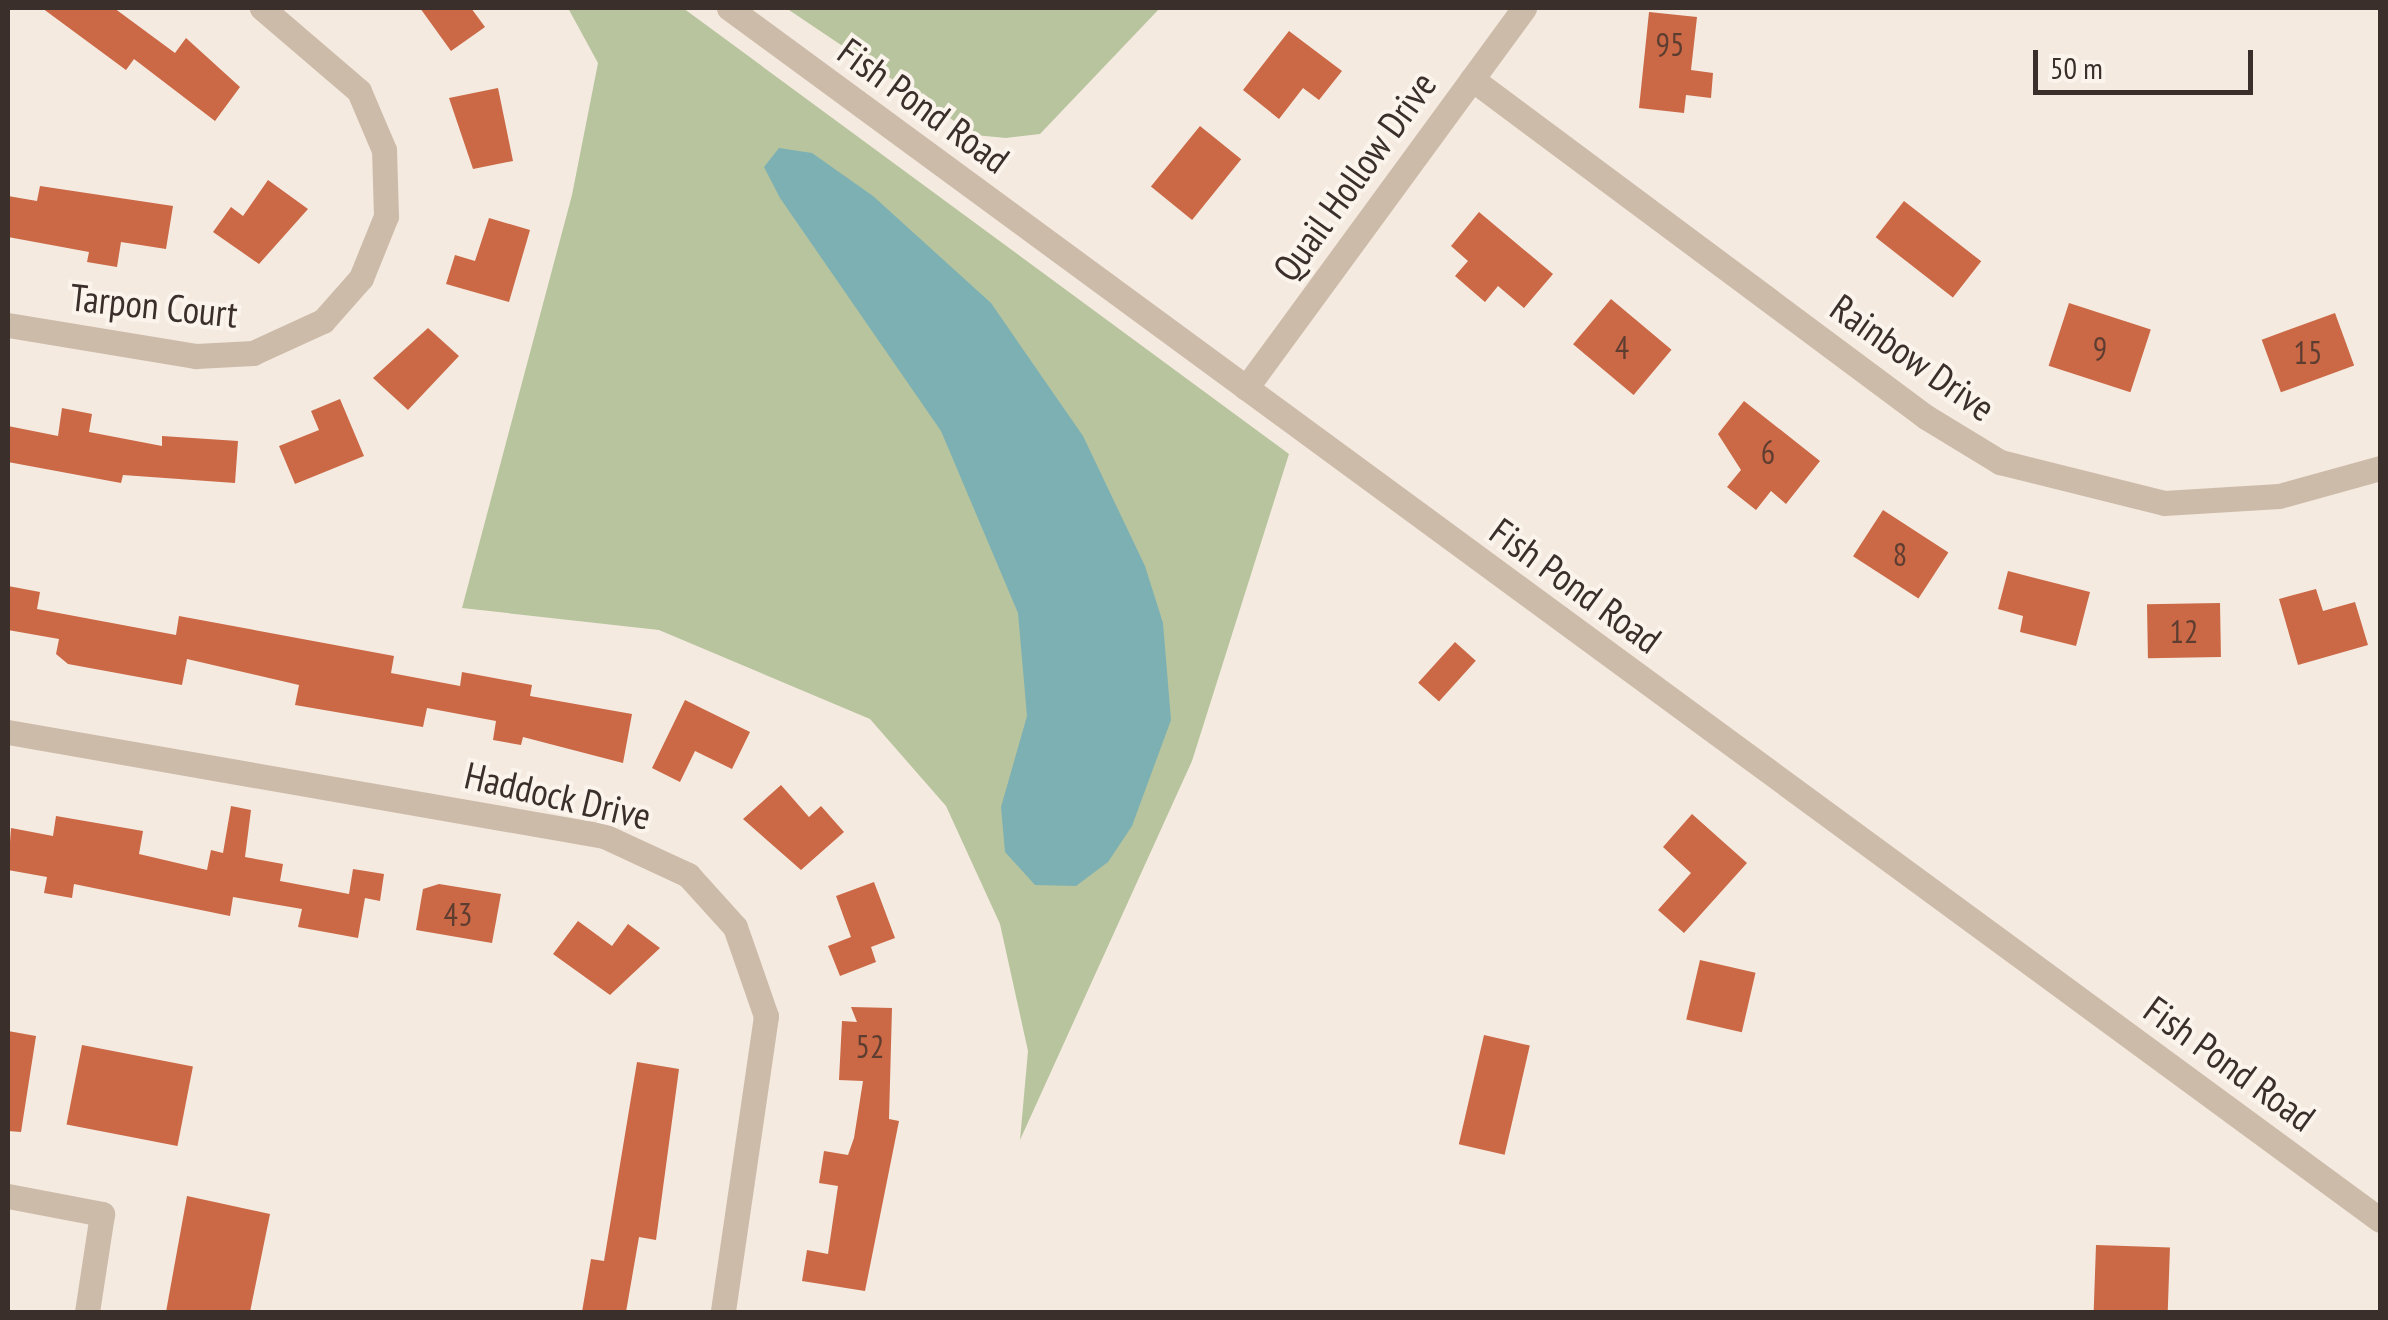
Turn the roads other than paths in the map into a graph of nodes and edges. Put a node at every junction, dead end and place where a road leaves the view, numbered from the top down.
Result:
1 (262, 8) edge
2 (730, 8) edge
3 (1524, 8) edge
4 (1472, 78) junction
5 (8, 325) edge
6 (1246, 388) junction
7 (2380, 468) edge
8 (8, 732) edge
9 (8, 1196) edge
10 (2380, 1220) edge
11 (87, 1312) edge
12 (723, 1312) edge

1 - 5 street, Tarpon Court
2 - 6 street, Fish Pond Road
3 - 4 street, Quail Hollow Drive
4 - 6 street, Quail Hollow Drive
4 - 7 street, Rainbow Drive
6 - 10 street, Fish Pond Road
8 - 12 street, Haddock Drive
9 - 11 street

